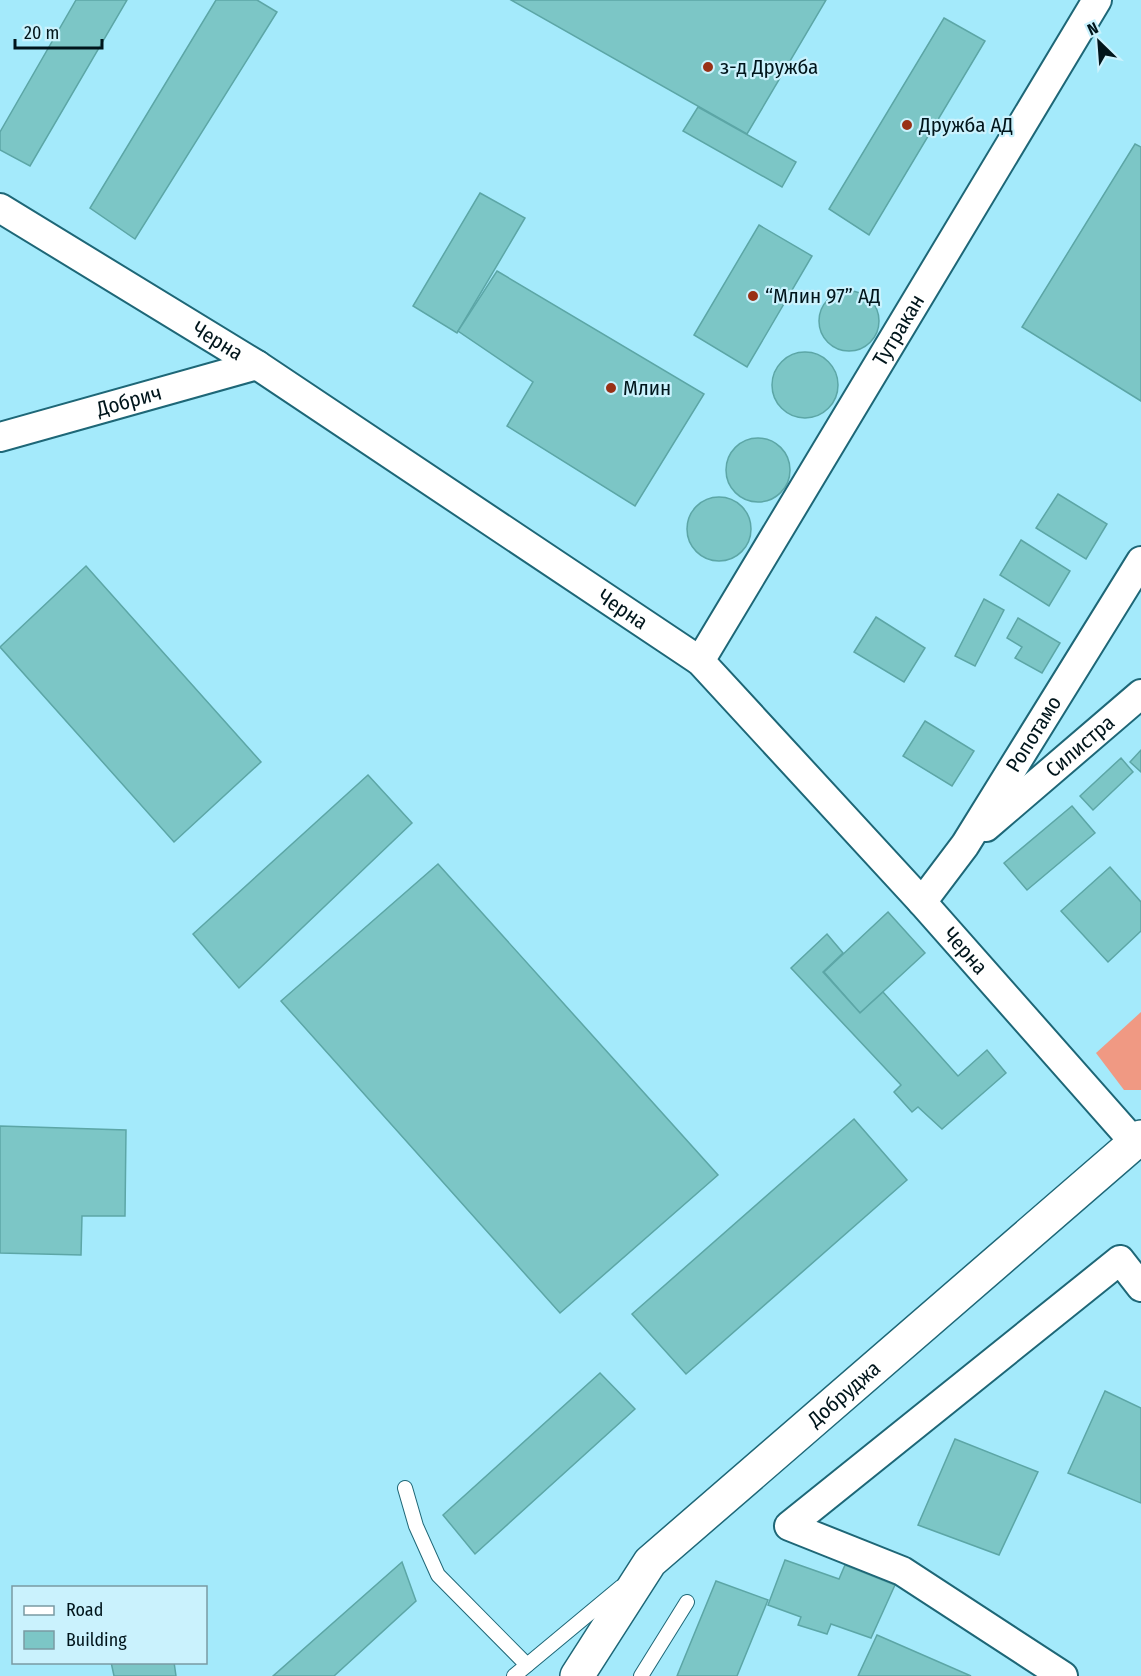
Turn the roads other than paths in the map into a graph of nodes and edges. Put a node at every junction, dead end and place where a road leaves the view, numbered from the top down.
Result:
1 (1097, 0) edge
2 (0, 208) edge
3 (257, 365) junction
4 (0, 437) edge
5 (1141, 561) edge
6 (700, 661) junction
7 (1141, 694) edge
8 (965, 845) junction
9 (922, 902) junction
10 (1139, 1143) edge
11 (1141, 1287) edge
12 (405, 1488) dead end
13 (650, 1562) junction
14 (687, 1602) dead end
15 (527, 1665) junction
16 (514, 1676) edge
17 (577, 1676) edge
18 (640, 1676) edge
19 (1063, 1676) edge

1 - 6 street, Тутракан
2 - 3 street, Черна
3 - 4 street, Добрич
3 - 6 street, Черна
5 - 8 street, Ропотамо
6 - 9 street, Черна
7 - 8 street, Силистра
8 - 9 street, Ропотамо
9 - 10 street, Черна
10 - 13 street, Добруджа
11 - 19 street
12 - 15 lane
13 - 15 lane
13 - 17 street, Добруджа
14 - 18 lane
15 - 16 lane

